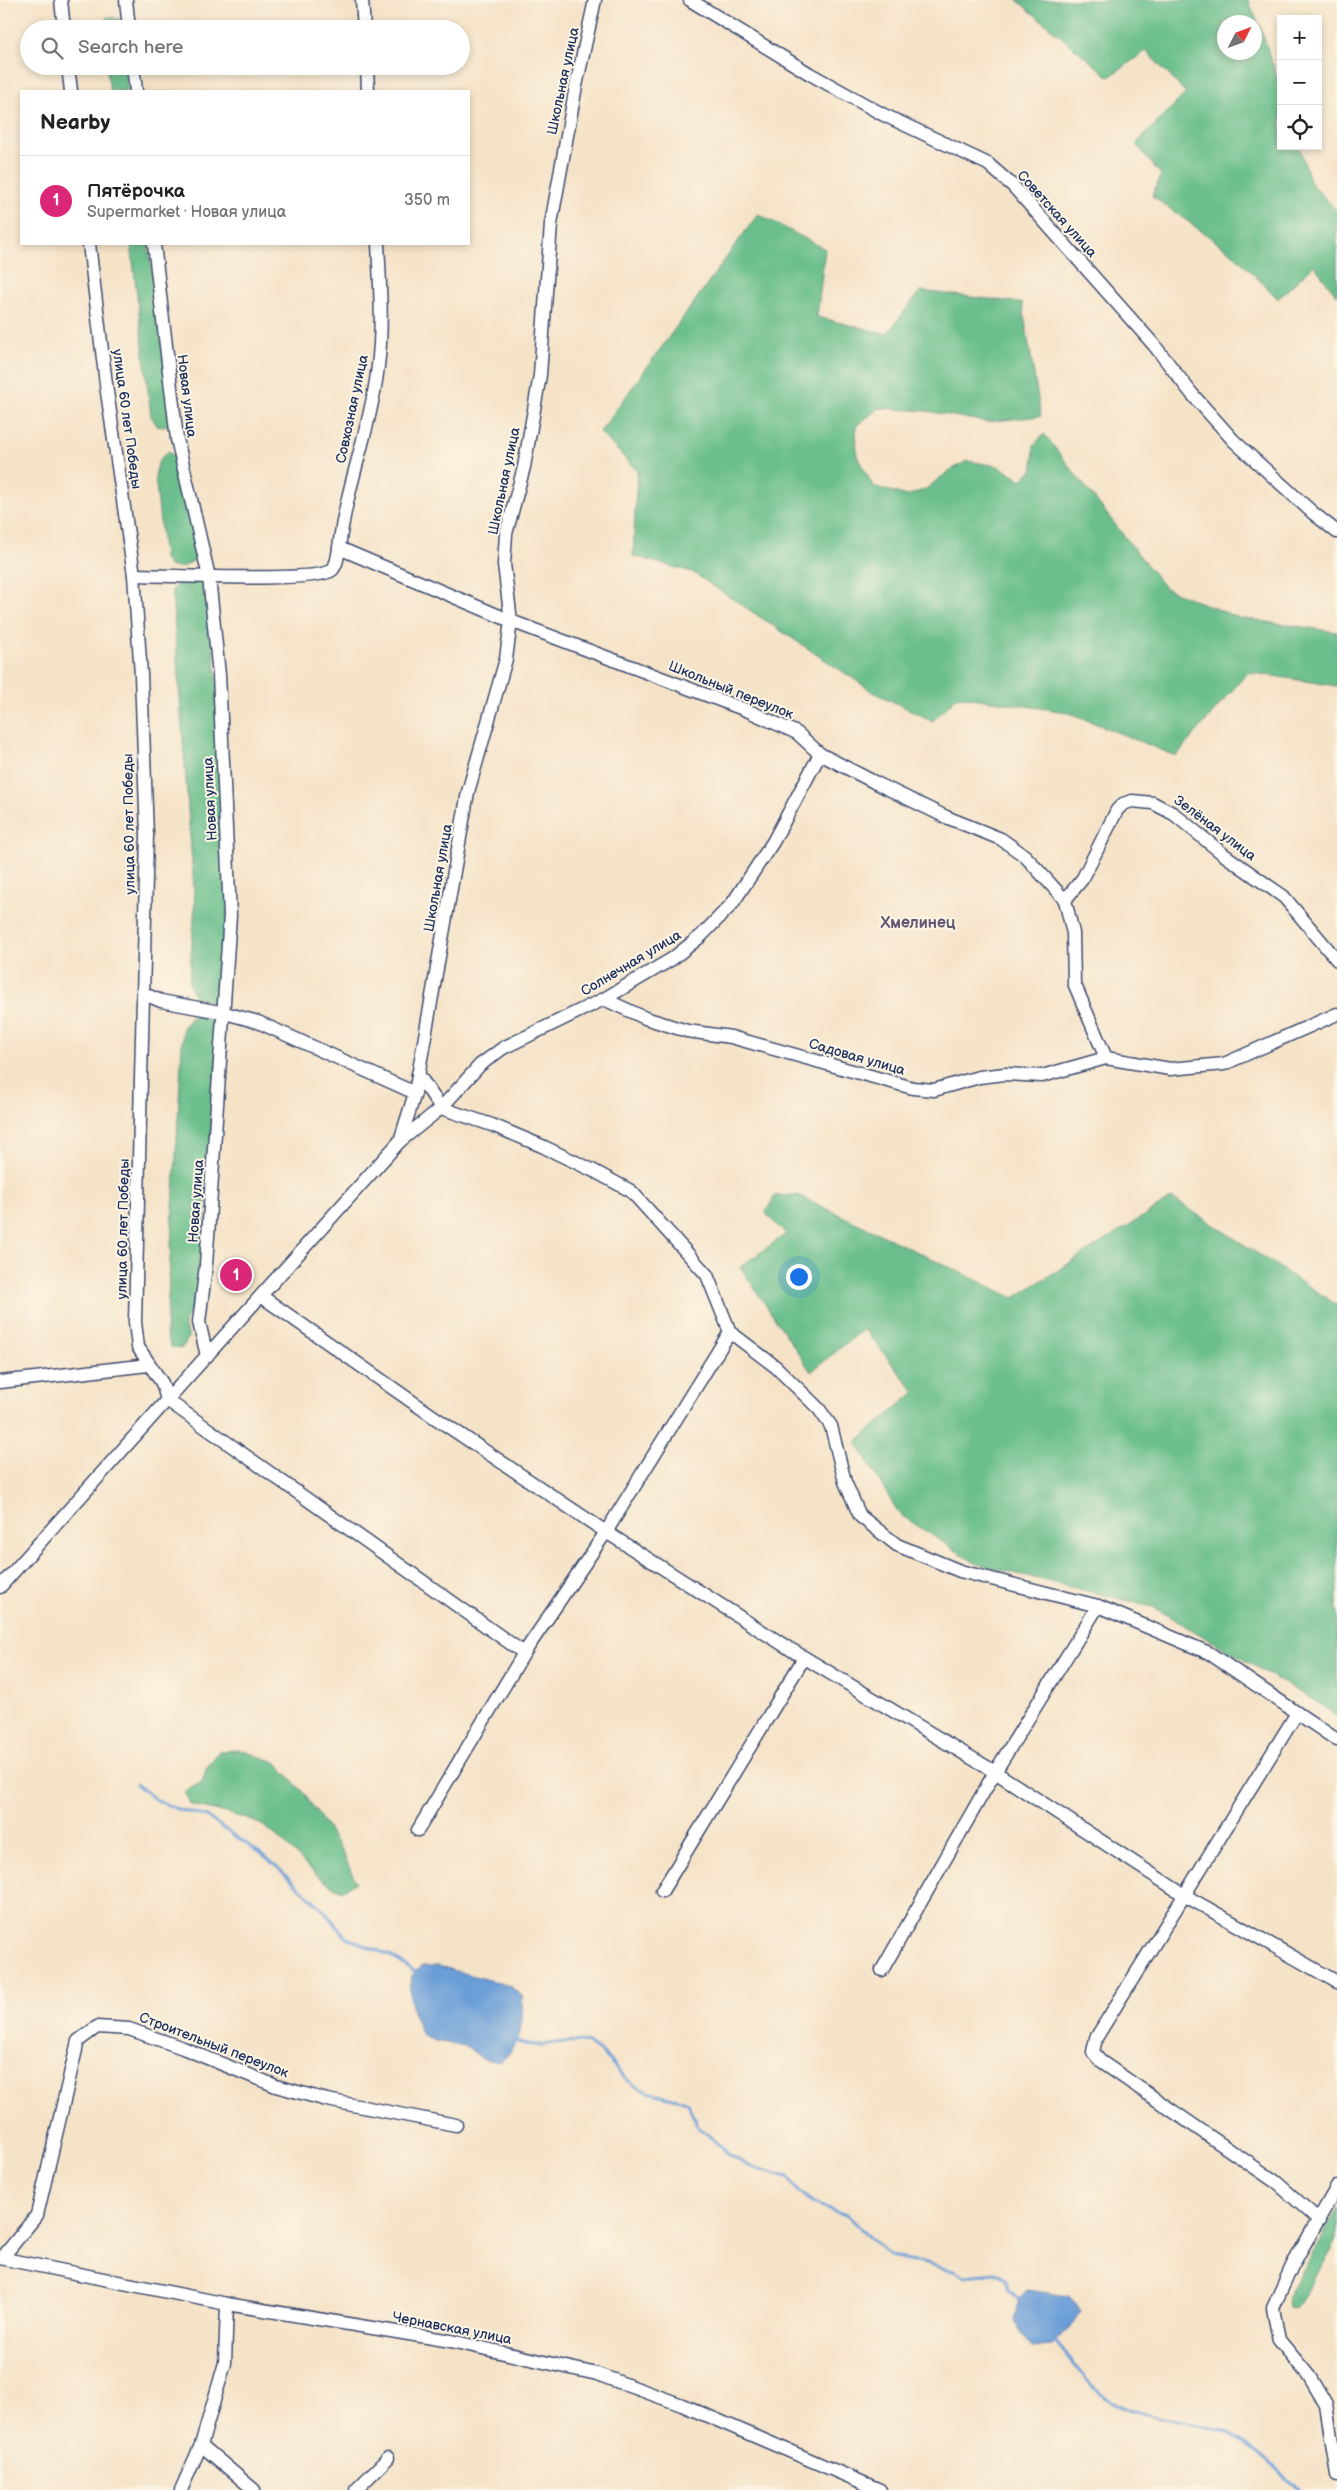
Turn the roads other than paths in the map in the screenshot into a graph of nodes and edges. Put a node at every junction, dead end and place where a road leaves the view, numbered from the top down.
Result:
1 (61, 0) edge
2 (126, 0) edge
3 (362, 0) edge
4 (595, 0) edge
5 (690, 0) edge
6 (63, 20) edge
7 (128, 20) edge
8 (363, 20) edge
9 (69, 75) edge
10 (134, 75) edge
11 (367, 75) edge
12 (71, 90) edge
13 (136, 90) edge
14 (368, 90) edge
15 (89, 245) edge
16 (154, 245) edge
17 (378, 245) edge
18 (1337, 532) edge
19 (339, 548) junction
20 (134, 575) junction
21 (209, 577) junction
22 (511, 621) junction
23 (820, 754) junction
24 (1065, 900) junction
25 (1337, 960) edge
26 (144, 994) junction
27 (604, 999) junction
28 (225, 1012) junction
29 (1337, 1014) edge
30 (1106, 1058) junction
31 (418, 1074) junction
32 (414, 1093) junction
33 (441, 1108) junction
34 (400, 1141) junction
35 (261, 1296) junction
36 (730, 1332) junction
37 (207, 1356) junction
38 (148, 1365) junction
39 (0, 1382) edge
40 (167, 1400) junction
41 (606, 1532) junction
42 (0, 1588) edge
43 (1098, 1606) junction
44 (524, 1653) junction
45 (804, 1658) junction
46 (1296, 1712) junction
47 (1337, 1740) edge
48 (995, 1772) junction
49 (418, 1830) dead end
50 (662, 1891) dead end
51 (1184, 1895) junction
52 (882, 1970) dead end
53 (1337, 1982) edge
54 (456, 2125) dead end
55 (1337, 2187) edge
56 (1319, 2220) junction
57 (1, 2258) edge
58 (228, 2304) junction
59 (201, 2445) junction
60 (388, 2458) dead end
61 (1337, 2475) edge
62 (181, 2490) edge
63 (254, 2490) edge
64 (356, 2490) edge
65 (880, 2490) edge

1 - 6 street
2 - 7 street
3 - 8 street
4 - 22 street, Школьная улица
5 - 18 street, Советская улица
9 - 12 street
10 - 13 street
11 - 14 street
15 - 20 street, улица 60 лет Победы
16 - 21 street, Новая улица
17 - 19 street, Совхозная улица
19 - 21 street
19 - 22 street, Школьный переулок
20 - 21 street
20 - 26 street, улица 60 лет Победы
21 - 28 street, Новая улица
22 - 23 street, Школьный переулок
22 - 31 street, Школьная улица
23 - 24 street, Школьный переулок
23 - 27 street, Солнечная улица
24 - 25 street, Зелёная улица
24 - 30 street, Школьный переулок
26 - 28 street
26 - 38 street, улица 60 лет Победы
27 - 30 street, Садовая улица
27 - 33 street, Солнечная улица
28 - 32 street
28 - 37 street, Новая улица
29 - 30 street
31 - 32 street, Школьная улица
31 - 33 street
32 - 34 street, Школьная улица
33 - 34 street, Солнечная улица
33 - 36 street
34 - 35 street, Солнечная улица
35 - 37 street, Солнечная улица
35 - 41 street
36 - 41 street
36 - 43 street
37 - 40 street, Солнечная улица
38 - 39 street
38 - 40 street, улица 60 лет Победы
40 - 42 street, Солнечная улица
40 - 44 street
41 - 44 street
41 - 45 street
43 - 46 street
43 - 48 street
44 - 49 street
45 - 48 street
45 - 50 street
46 - 47 street
46 - 51 street
48 - 51 street
48 - 52 street
51 - 53 street
51 - 56 street
54 - 57 street, Строительный переулок
55 - 56 street
56 - 61 street
57 - 58 street, Чернавская улица
58 - 59 street
58 - 65 street, Чернавская улица
59 - 62 street
59 - 63 street
60 - 64 street

